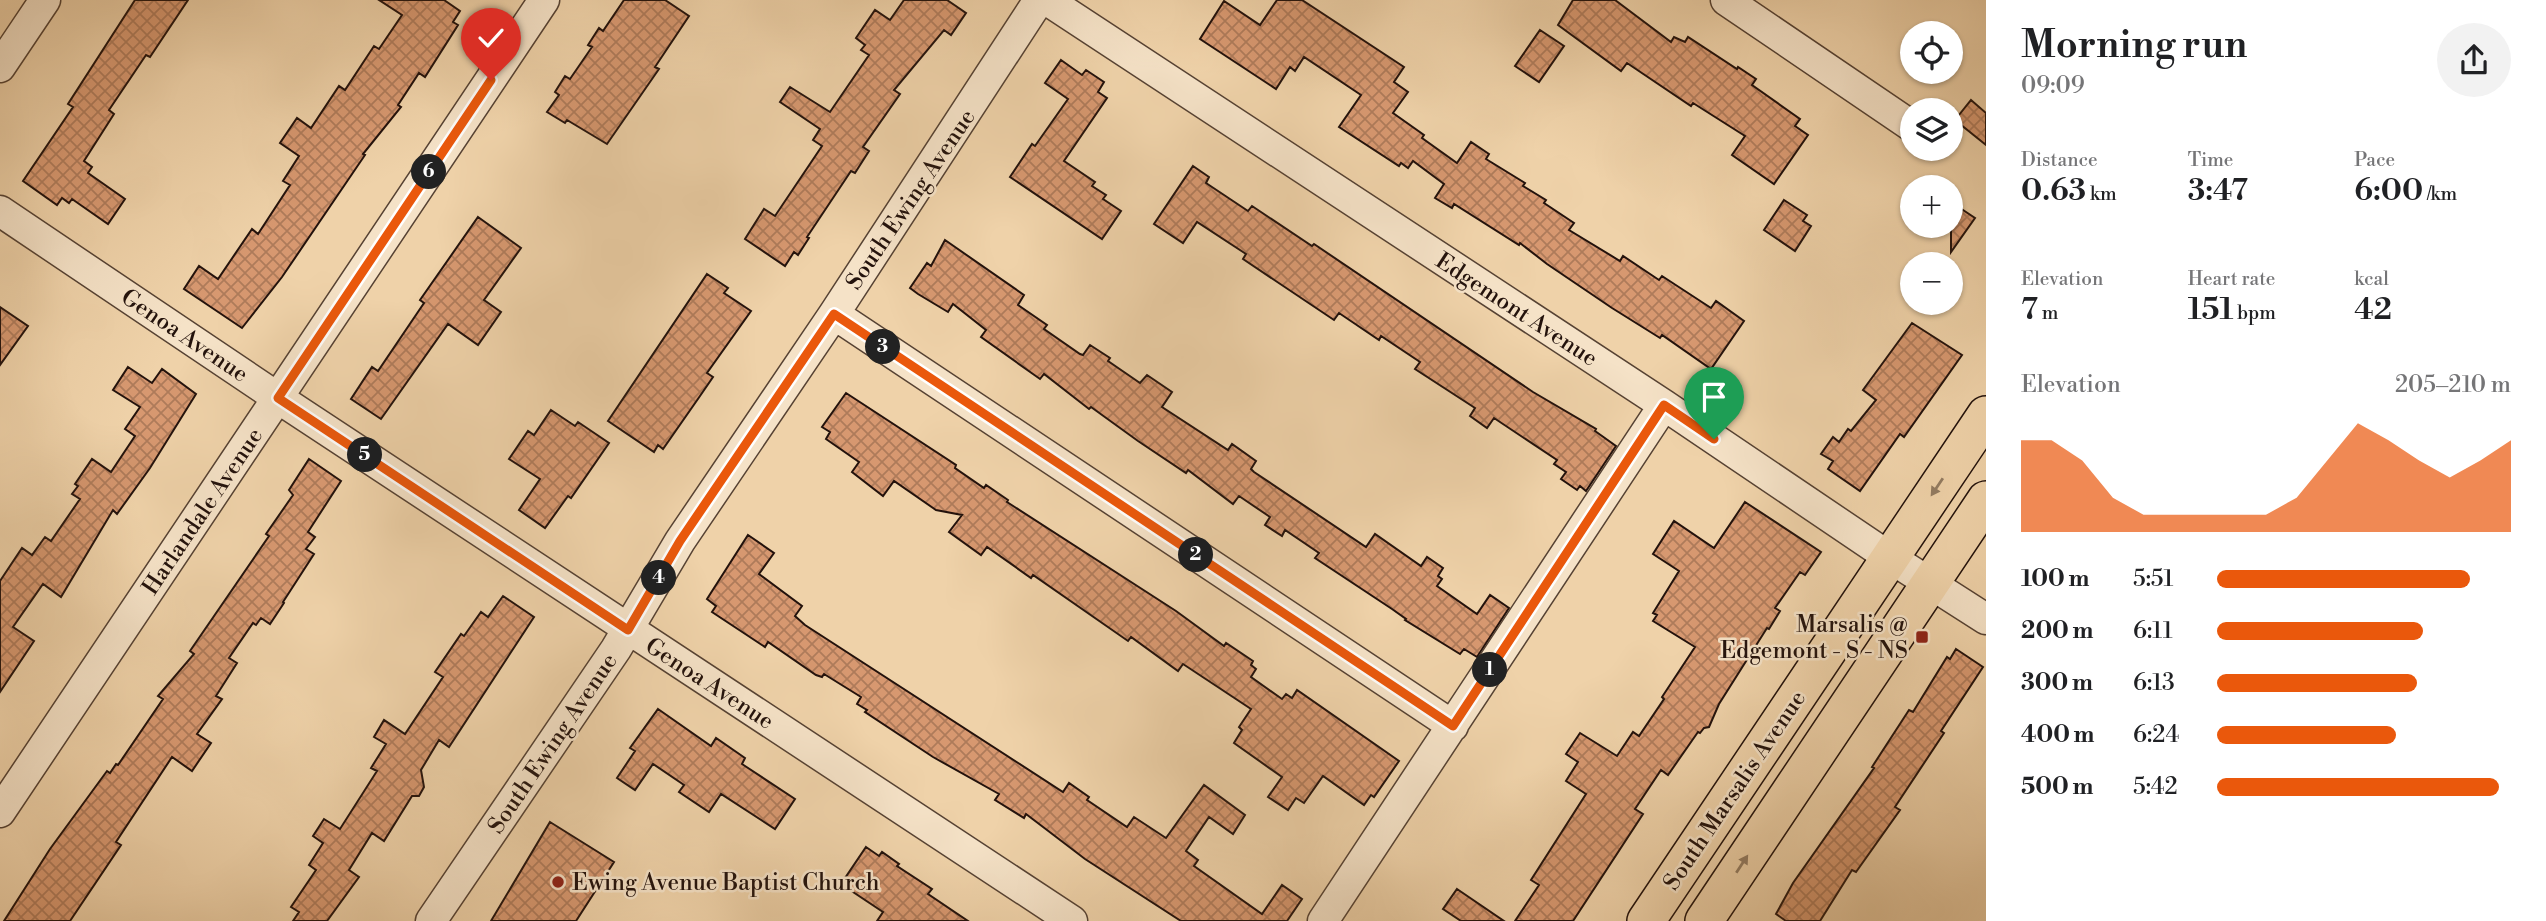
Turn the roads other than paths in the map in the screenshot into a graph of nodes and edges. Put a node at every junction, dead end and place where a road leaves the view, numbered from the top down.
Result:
1 (45, 0) edge
2 (544, 0) edge
3 (1039, 0) edge
4 (1047, 0) edge
5 (1726, 0) edge
6 (0, 67) edge
7 (1900, 118) edge
8 (0, 211) edge
9 (834, 314) junction
10 (278, 398) junction
11 (1664, 405) junction
12 (1986, 415) edge
13 (1986, 500) edge
14 (1889, 557) junction
15 (1930, 582) junction
16 (1986, 619) edge
17 (628, 630) junction
18 (1453, 726) junction
19 (0, 812) edge
20 (431, 921) edge
21 (1072, 921) edge
22 (1323, 921) edge
23 (1646, 921) edge
24 (1704, 921) edge

1 - 6 street
2 - 10 street, Harlandale Avenue
3 - 9 street, South Ewing Avenue
4 - 11 street, Edgemont Avenue
5 - 7 street
8 - 10 street, Genoa Avenue
9 - 17 street, South Ewing Avenue
9 - 18 street
10 - 17 street, Genoa Avenue
10 - 19 street, Harlandale Avenue
11 - 14 street, Edgemont Avenue
11 - 18 street
12 -> 14 main road, South Marsalis Avenue
13 - 15 main road, South Marsalis Avenue
14 - 15 street, Edgemont Avenue
14 - 23 main road, South Marsalis Avenue
15 - 16 street, Edgemont Avenue
24 -> 15 main road, South Marsalis Avenue
17 - 20 street, South Ewing Avenue
17 - 21 street, Genoa Avenue
18 - 22 street

